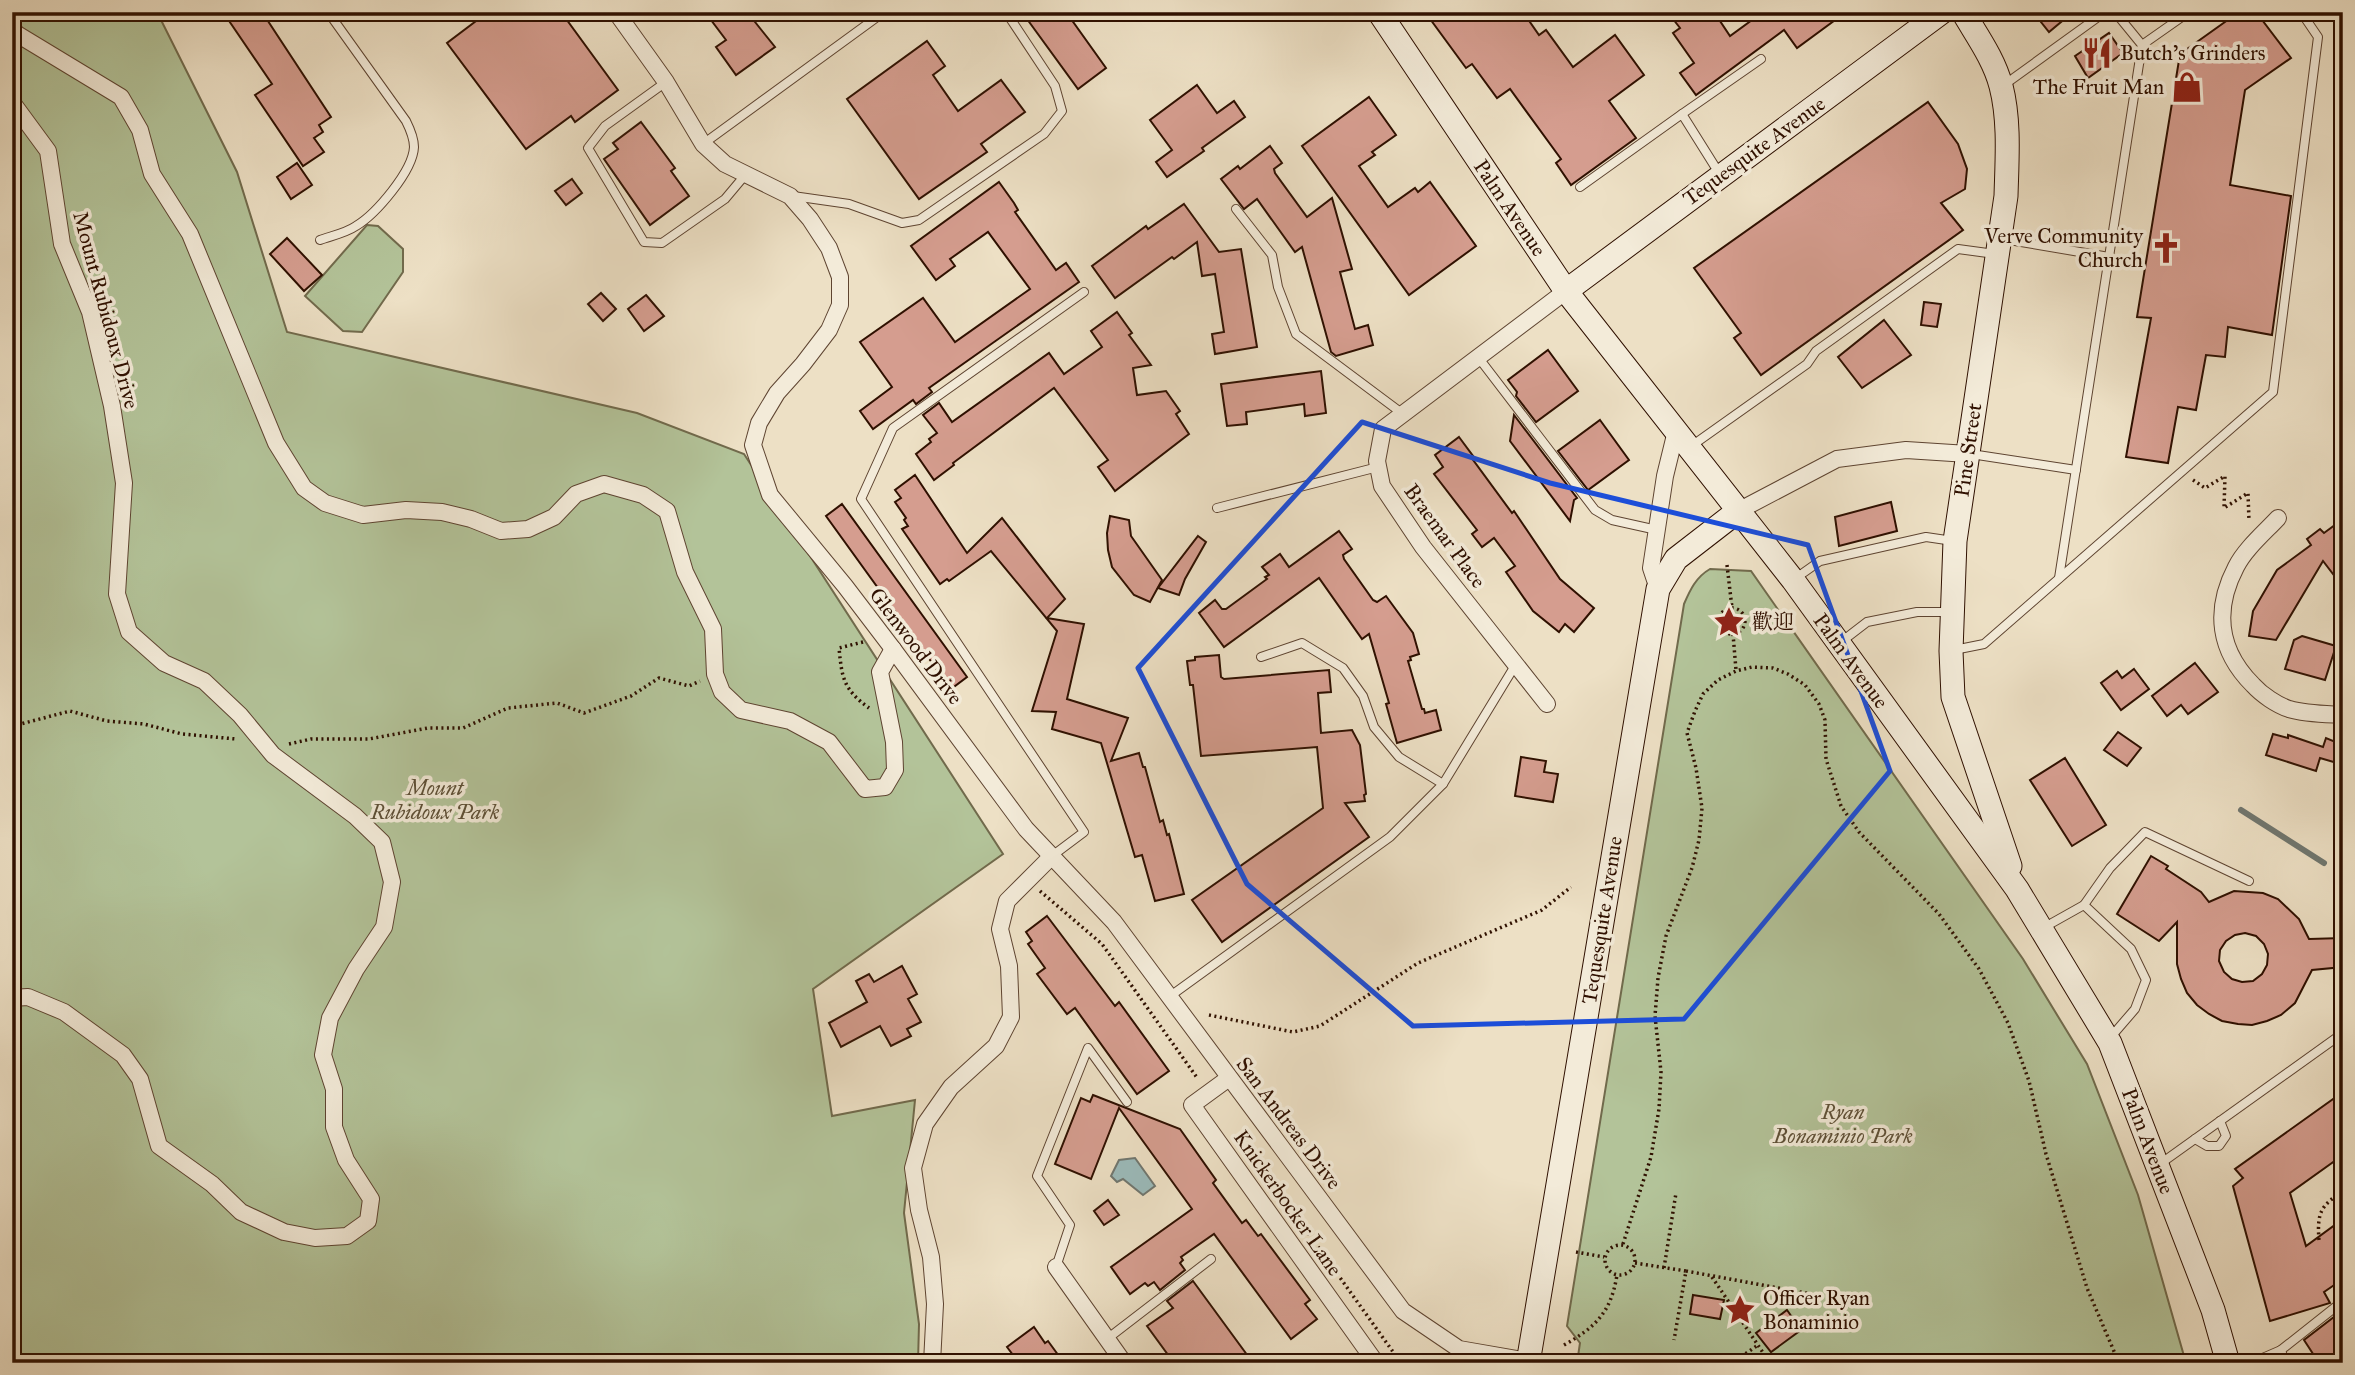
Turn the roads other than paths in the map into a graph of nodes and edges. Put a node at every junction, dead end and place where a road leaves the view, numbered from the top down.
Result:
1 (328, 12) edge
2 (615, 12) edge
3 (884, 12) edge
4 (1379, 12) edge
5 (1942, 12) edge
6 (1964, 12) edge
7 (2105, 12) edge
8 (2115, 12) edge
9 (2189, 12) edge
10 (2301, 12) edge
11 (1008, 13) edge
12 (12, 28) edge
13 (2142, 45) junction
14 (1761, 59) dead end
15 (666, 82) junction
16 (2001, 87) junction
17 (12, 102) edge
18 (1682, 114) junction
19 (703, 144) junction
20 (746, 174) junction
21 (1720, 176) junction
22 (1580, 187) dead end
23 (790, 195) junction
24 (1236, 209) dead end
25 (320, 240) dead end
26 (1999, 246) junction
27 (2109, 257) junction
28 (1566, 291) junction
29 (1084, 292) dead end
30 (1478, 357) junction
31 (1403, 414) junction
32 (1683, 439) junction
33 (1968, 454) junction
34 (1378, 467) junction
35 (2076, 470) junction
36 (1217, 508) dead end
37 (1738, 511) junction
38 (2278, 517) dead end
39 (1657, 530) junction
40 (1955, 541) junction
41 (2059, 579) junction
42 (1793, 580) junction
43 (1658, 589) junction
44 (1952, 612) junction
45 (1838, 644) junction
46 (893, 649) junction
47 (1951, 651) junction
48 (1261, 657) dead end
49 (1516, 664) junction
50 (1548, 704) dead end
51 (2343, 715) edge
52 (1443, 784) junction
53 (1052, 856) junction
54 (2249, 881) dead end
55 (2017, 889) junction
56 (2084, 905) junction
57 (2041, 929) junction
58 (1169, 997) junction
59 (12, 998) edge
60 (2343, 1033) edge
61 (2108, 1040) junction
62 (1229, 1078) junction
63 (1127, 1102) dead end
64 (2220, 1121) junction
65 (2195, 1139) junction
66 (2157, 1166) junction
67 (1211, 1259) dead end
68 (1056, 1267) joint
69 (2343, 1301) edge
70 (1107, 1339) junction
71 (2281, 1350) junction
72 (1531, 1362) edge
73 (932, 1363) edge
74 (1124, 1363) edge
75 (1376, 1363) edge
76 (2228, 1363) edge
77 (2251, 1363) edge
78 (2285, 1363) edge

1 - 25 lane
2 - 15 street, Glenwood Drive
3 - 19 lane
4 - 28 street, Palm Avenue
5 - 21 street, Tequesquite Avenue
6 - 16 street, Pine Street
7 - 16 lane
8 - 13 lane
9 - 13 lane
10 - 41 lane
11 - 23 lane
12 - 46 street
13 - 27 lane
14 - 18 lane
15 - 19 street, Glenwood Drive
15 - 20 lane
16 - 26 street, Pine Street
17 - 59 street, Mount Rubidoux Drive
18 - 21 lane
18 - 22 lane
19 - 20 street, Glenwood Drive
20 - 23 street, Glenwood Drive
21 - 28 street, Tequesquite Avenue
23 - 46 street, Glenwood Drive
24 - 31 lane
26 - 27 lane
26 - 32 lane
26 - 33 street, Pine Street
27 - 35 lane
28 - 30 street, Braemar Place
28 - 32 street, Palm Avenue
29 - 53 lane
30 - 31 street, Braemar Place
30 - 39 lane
31 - 34 street, Braemar Place
32 - 37 street, Palm Avenue
32 - 39 street
33 - 35 lane
33 - 37 street
33 - 40 street, Pine Street
34 - 36 lane
34 - 49 street, Braemar Place
35 - 41 lane
37 - 42 street, Palm Avenue
37 - 43 street, Tequesquite Avenue
38 - 51 street
39 - 43 street
40 - 42 lane
40 - 44 street, Pine Street
41 - 47 lane
42 - 45 street, Palm Avenue
43 - 72 street, Tequesquite Avenue
44 - 45 lane
44 - 47 street, Pine Street
45 - 55 street, Palm Avenue
46 - 53 street, Glenwood Drive
47 - 55 street, Pine Street
48 - 52 lane
49 - 50 street, Braemar Place
49 - 52 lane
52 - 58 lane
53 - 58 street, San Andreas Drive
53 - 73 street
54 - 56 lane
55 - 57 street, Palm Avenue
56 - 57 lane
56 - 61 lane
57 - 61 street, Palm Avenue
58 - 62 street, San Andreas Drive
60 - 64 lane
61 - 66 street, Palm Avenue
62 - 72 street, San Andreas Drive
62 - 75 street, Knickerbocker Lane
63 - 68 lane
64 - 65 lane
64 - 65 lane
65 - 66 lane
66 - 76 street, Palm Avenue
67 - 70 lane
68 - 70 street
69 - 71 lane
70 - 74 street
71 - 77 lane
71 - 78 lane

